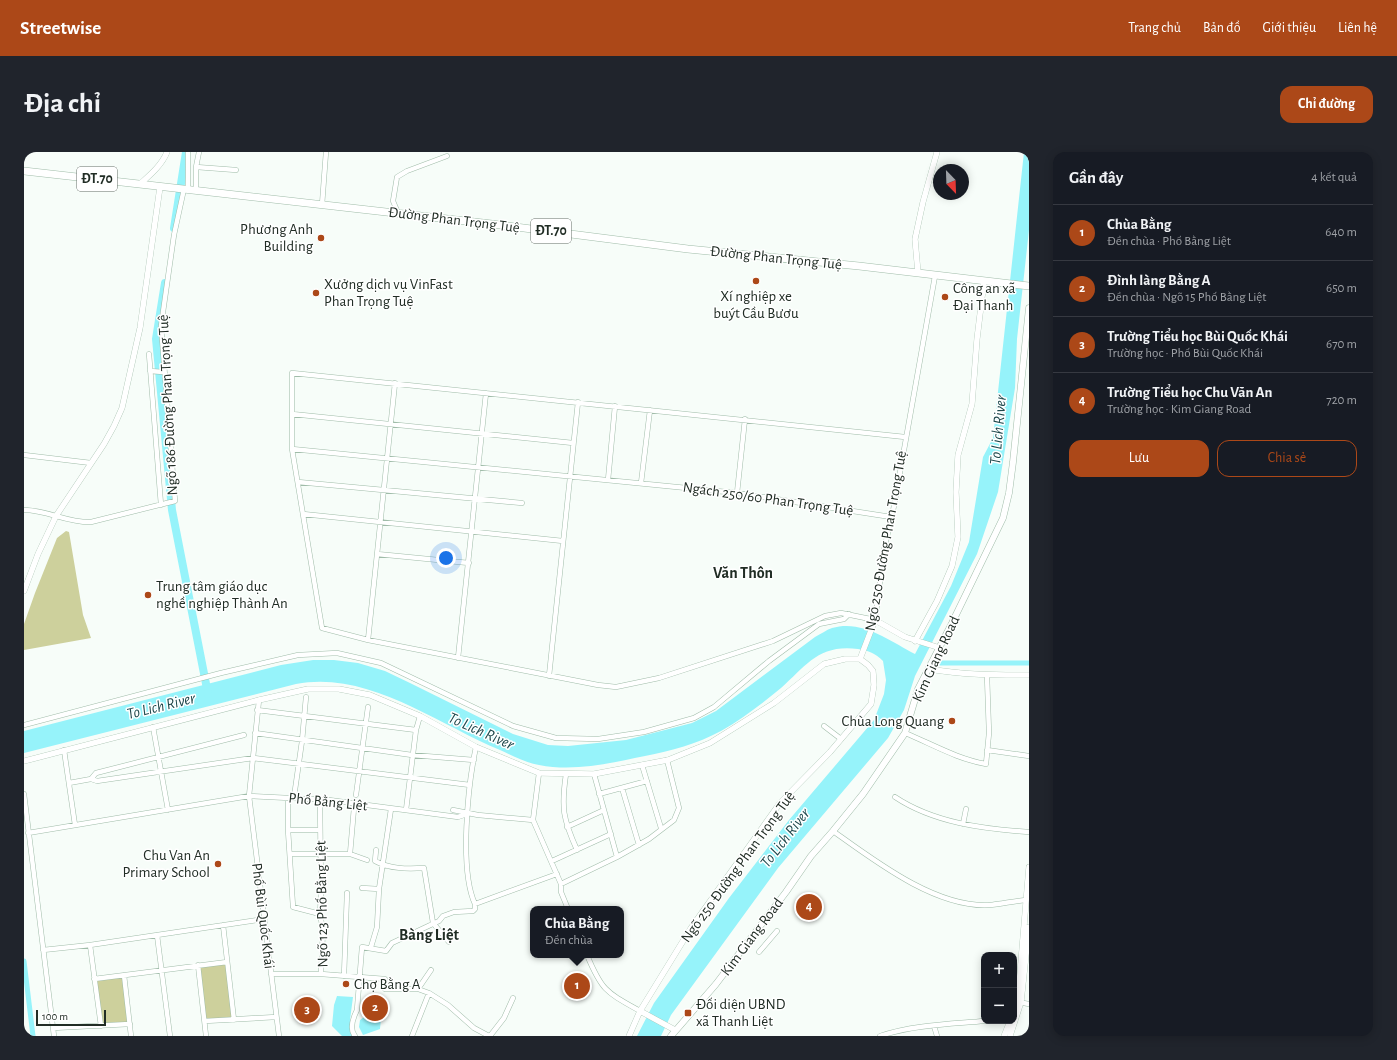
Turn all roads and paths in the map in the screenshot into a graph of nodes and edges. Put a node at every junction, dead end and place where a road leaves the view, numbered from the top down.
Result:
1 (167, 152) edge
2 (188, 152) edge
3 (199, 152) edge
4 (326, 152) edge
5 (937, 152) edge
6 (447, 156) dead end
7 (196, 167) junction
8 (236, 170) dead end
9 (24, 171) edge
10 (140, 184) junction
11 (160, 187) junction
12 (185, 189) junction
13 (196, 191) junction
14 (322, 205) junction
15 (398, 213) junction
16 (918, 273) junction
17 (935, 276) junction
18 (984, 282) junction
19 (1028, 286) edge
20 (1029, 308) edge
21 (149, 354) dead end
22 (150, 371) junction
23 (160, 372) junction
24 (395, 383) junction
25 (486, 393) junction
26 (578, 402) junction
27 (615, 406) junction
28 (650, 410) junction
29 (292, 414) junction
30 (746, 419) junction
31 (390, 425) junction
32 (482, 434) junction
33 (905, 437) junction
34 (573, 443) junction
35 (292, 449) junction
36 (24, 455) edge
37 (387, 458) junction
38 (91, 463) junction
39 (478, 467) junction
40 (570, 477) junction
41 (608, 480) junction
42 (298, 482) junction
43 (643, 483) junction
44 (384, 489) junction
45 (738, 493) junction
46 (475, 499) junction
47 (522, 503) dead end
48 (161, 505) junction
49 (24, 510) edge
50 (303, 514) junction
51 (56, 516) junction
52 (892, 517) junction
53 (380, 522) junction
54 (472, 531) junction
55 (563, 541) junction
56 (377, 554) junction
57 (468, 563) junction
58 (24, 591) edge
59 (849, 614) junction
60 (875, 620) junction
61 (368, 640) junction
62 (916, 641) junction
63 (940, 648) junction
64 (458, 658) junction
65 (860, 659) junction
66 (929, 669) junction
67 (1029, 675) edge
68 (548, 676) junction
69 (987, 676) junction
70 (306, 697) dead end
71 (259, 700) junction
72 (368, 707) dead end
73 (257, 710) junction
74 (305, 716) junction
75 (420, 716) junction
76 (365, 724) junction
77 (24, 725) edge
78 (824, 726) dead end
79 (153, 727) junction
80 (416, 730) junction
81 (255, 733) junction
82 (905, 733) junction
83 (244, 735) dead end
84 (841, 739) junction
85 (302, 741) junction
86 (476, 747) junction
87 (362, 749) junction
88 (64, 750) junction
89 (987, 750) junction
90 (412, 755) junction
91 (1029, 756) edge
92 (252, 758) junction
93 (158, 759) junction
94 (474, 760) junction
95 (667, 760) junction
96 (24, 761) edge
97 (298, 764) junction
98 (642, 765) junction
99 (160, 771) junction
100 (359, 772) junction
101 (539, 773) junction
102 (566, 774) junction
103 (594, 774) junction
104 (410, 778) junction
105 (91, 779) junction
106 (646, 781) junction
107 (69, 783) junction
108 (470, 785) junction
109 (622, 788) junction
110 (24, 794) edge
111 (599, 794) junction
112 (356, 795) dead end
113 (249, 796) junction
114 (294, 797) junction
115 (895, 797) dead end
116 (24, 798) edge
117 (288, 798) junction
118 (320, 799) junction
119 (358, 804) junction
120 (391, 809) junction
121 (168, 810) junction
122 (406, 810) junction
123 (453, 810) dead end
124 (604, 810) junction
125 (966, 810) dead end
126 (467, 814) junction
127 (533, 820) junction
128 (964, 824) junction
129 (75, 825) junction
130 (567, 827) junction
131 (661, 828) junction
132 (288, 830) junction
133 (320, 830) junction
134 (833, 831) junction
135 (1029, 832) edge
136 (28, 833) junction
137 (611, 834) junction
138 (638, 845) junction
139 (376, 850) dead end
140 (577, 850) junction
141 (321, 853) junction
142 (290, 854) junction
143 (350, 854) junction
144 (617, 857) junction
145 (367, 860) dead end
146 (552, 861) junction
147 (383, 865) junction
148 (1029, 867) edge
149 (557, 874) junction
150 (561, 884) junction
151 (362, 888) dead end
152 (379, 889) junction
153 (347, 892) dead end
154 (1026, 900) junction
155 (475, 904) junction
156 (567, 906) edge
157 (320, 914) junction
158 (264, 919) junction
159 (432, 923) junction
160 (222, 926) junction
161 (1029, 927) edge
162 (777, 931) dead end
163 (157, 935) junction
164 (449, 942) dead end
165 (90, 945) junction
166 (372, 947) junction
167 (43, 950) junction
168 (759, 952) dead end
169 (588, 958) edge
170 (227, 962) junction
171 (198, 965) junction
172 (162, 970) junction
173 (431, 970) dead end
174 (271, 974) junction
175 (321, 974) junction
176 (124, 975) junction
177 (344, 976) junction
178 (359, 977) junction
179 (94, 979) junction
180 (418, 989) junction
181 (429, 994) junction
182 (513, 998) dead end
183 (1019, 1002) junction
184 (1029, 1004) edge
185 (1017, 1005) edge
186 (1017, 1009) edge
187 (641, 1012) junction
188 (276, 1017) junction
189 (234, 1020) junction
190 (205, 1021) junction
191 (981, 1021) edge
192 (130, 1024) junction
193 (1012, 1024) edge
194 (1013, 1024) edge
195 (101, 1026) junction
196 (934, 1026) junction
197 (53, 1028) junction
198 (900, 1031) junction
199 (673, 1032) edge
200 (54, 1036) edge
201 (131, 1036) edge
202 (170, 1036) edge
203 (206, 1036) edge
204 (279, 1036) edge
205 (355, 1036) edge
206 (412, 1036) edge
207 (490, 1036) edge
208 (629, 1036) edge
209 (880, 1036) edge
210 (903, 1036) edge
211 (937, 1036) edge
212 (1004, 1036) edge
213 (1010, 1036) edge

1 - 10 street
2 - 12 street, Ngõ 186 Đường Phan Trọng Tuệ
3 - 7 street
4 - 14 street
5 - 16 street
6 - 15 street
7 - 8 street
7 - 13 street
9 - 10 main road, Đường Phan Trọng Tuệ / ĐT.70
10 - 11 main road, Đường Phan Trọng Tuệ / ĐT.70
11 - 12 main road, Đường Phan Trọng Tuệ / ĐT.70
11 - 38 street
12 - 13 main road, Đường Phan Trọng Tuệ / ĐT.70
12 - 23 street, Ngõ 186 Đường Phan Trọng Tuệ
13 - 14 main road, Đường Phan Trọng Tuệ / ĐT.70
14 - 15 main road, Đường Phan Trọng Tuệ / ĐT.70
15 - 16 main road, Đường Phan Trọng Tuệ / ĐT.70
16 - 17 main road, Đường Phan Trọng Tuệ / ĐT.70
17 - 18 main road, Đường Phan Trọng Tuệ / ĐT.70
17 - 33 street, Ngõ 250 Đường Phan Trọng Tuệ
18 - 19 main road, Đường Phan Trọng Tuệ / ĐT.70
18 - 62 street
20 - 63 main road, Kim Giang Road
21 - 22 street
22 - 23 street
22 - 48 street
23 - 48 street, Ngõ 186 Đường Phan Trọng Tuệ
24 - 25 street
24 - 29 street
24 - 31 street
25 - 26 street
25 - 32 street
26 - 27 street
26 - 34 street
27 - 28 street
27 - 41 street
28 - 30 street
28 - 43 street
29 - 31 street
29 - 35 street
30 - 33 street
30 - 45 street
31 - 32 street
31 - 37 street
32 - 34 street
32 - 39 street
33 - 52 street, Ngõ 250 Đường Phan Trọng Tuệ
34 - 40 street
35 - 37 street, Ngách 250/60 Phan Trọng Tuệ
35 - 42 street
36 - 38 street
37 - 39 street, Ngách 250/60 Phan Trọng Tuệ
37 - 44 street
38 - 51 street
39 - 40 street, Ngách 250/60 Phan Trọng Tuệ
39 - 46 street
40 - 41 street, Ngách 250/60 Phan Trọng Tuệ
40 - 55 street
41 - 43 street, Ngách 250/60 Phan Trọng Tuệ
42 - 44 street
42 - 50 street
43 - 45 street, Ngách 250/60 Phan Trọng Tuệ
44 - 46 street
44 - 53 street
45 - 52 street, Ngách 250/60 Phan Trọng Tuệ
46 - 47 street
46 - 54 street
48 - 51 street, Ngõ 186 Đường Phan Trọng Tuệ
49 - 51 street, Ngõ 186 Đường Phan Trọng Tuệ
50 - 53 street
50 - 61 street
51 - 58 street
52 - 60 street, Ngõ 250 Đường Phan Trọng Tuệ
53 - 54 street
53 - 56 street
54 - 55 street
54 - 57 street
55 - 68 street
56 - 57 street
56 - 61 street
57 - 64 street
59 - 60 street
59 - 68 street
59 - 77 street
60 - 62 street
60 - 65 street, Ngõ 250 Đường Phan Trọng Tuệ
61 - 64 street
62 - 63 street
63 - 66 main road, Kim Giang Road
64 - 68 street
65 - 84 street, Ngõ 250 Đường Phan Trọng Tuệ
65 - 95 street
66 - 69 street
66 - 82 main road, Kim Giang Road
67 - 69 street
69 - 89 street
70 - 74 street
71 - 73 street, Phố Bùi Quốc Khái
71 - 75 street
71 - 79 street
72 - 76 street
73 - 74 street
73 - 81 street, Phố Bùi Quốc Khái
74 - 76 street
74 - 85 street
75 - 80 street
75 - 86 street
76 - 80 street
76 - 87 street
78 - 84 street
79 - 88 street
79 - 93 street
80 - 90 street
81 - 85 street
81 - 92 street, Phố Bùi Quốc Khái
82 - 89 street
82 - 134 main road, Kim Giang Road
83 - 93 street
84 - 187 street, Ngõ 250 Đường Phan Trọng Tuệ
85 - 87 street
85 - 97 street
86 - 94 street
86 - 101 street
87 - 90 street
87 - 100 street
88 - 96 street
88 - 107 street
89 - 91 street
90 - 94 street
90 - 104 street
92 - 97 street
92 - 99 street
92 - 113 street, Phố Bùi Quốc Khái
93 - 99 street
93 - 105 street
94 - 108 street
95 - 98 street
95 - 131 street
97 - 100 street
97 - 114 street
98 - 103 street
98 - 106 street
99 - 105 street
99 - 121 street
100 - 104 street
100 - 112 street
101 - 102 street
101 - 127 street
102 - 103 street
102 - 130 street
103 - 111 street
104 - 108 street
104 - 122 street
105 - 107 street
106 - 109 street
106 - 131 street
107 - 129 street
108 - 126 street
109 - 111 street
109 - 138 street
110 - 116 street
111 - 124 street
113 - 117 street, Phố Bằng Liệt
113 - 121 street, Phố Bằng Liệt
113 - 158 street, Phố Bùi Quốc Khái
114 - 117 street, Phố Bằng Liệt
114 - 118 street, Phố Bằng Liệt
115 - 128 street
116 - 136 street
117 - 132 street
118 - 119 street, Phố Bằng Liệt
118 - 133 street, Ngõ 123 Phố Bằng Liệt
119 - 120 street, Phố Bằng Liệt
119 - 143 street
120 - 122 street, Phố Bằng Liệt
120 - 147 street
121 - 129 street, Phố Bằng Liệt
122 - 126 street, Phố Bằng Liệt
123 - 126 street
124 - 130 street
124 - 137 street
125 - 128 street
126 - 127 street, Phố Bằng Liệt
126 - 155 street
127 - 146 street
128 - 135 street
129 - 136 street, Phố Bằng Liệt
130 - 140 street
131 - 138 street
132 - 133 street
132 - 142 street
133 - 141 street, Ngõ 123 Phố Bằng Liệt
134 - 154 street
134 - 199 main road, Kim Giang Road
136 - 167 street
137 - 140 street
137 - 144 street
138 - 144 street
139 - 147 street
140 - 146 street
141 - 142 street
141 - 143 street
141 - 157 street, Ngõ 123 Phố Bằng Liệt
142 - 157 street
143 - 145 street
144 - 150 street
146 - 149 street
147 - 152 street
147 - 159 street
148 - 154 street
149 - 150 street
149 - 155 street
150 - 156 street
151 - 152 street
152 - 166 street
153 - 177 street
154 - 183 street
155 - 159 street
157 - 175 street, Ngõ 123 Phố Bằng Liệt
158 - 160 street
158 - 174 street, Phố Bùi Quốc Khái
159 - 164 street
159 - 166 street
160 - 163 street
160 - 170 street
161 - 183 street
162 - 168 street
163 - 165 street
163 - 172 street
165 - 167 street
165 - 179 street
166 - 178 street
167 - 197 street
169 - 187 street
170 - 171 street
170 - 189 street
171 - 172 street
171 - 190 street
172 - 176 street
172 - 202 street
173 - 180 street
174 - 175 street
174 - 188 street, Phố Bùi Quốc Khái
175 - 177 street, Ngõ 123 Phố Bằng Liệt
176 - 179 street
176 - 192 street
177 - 178 street, Ngõ 123 Phố Bằng Liệt
178 - 180 street, Ngõ 123 Phố Bằng Liệt
178 - 205 street
179 - 195 street
180 - 181 street
181 - 206 street
181 - 207 street
182 - 207 street
183 - 184 street
183 - 185 street
183 - 186 street
187 - 199 street
187 - 208 street, Ngõ 250 Đường Phan Trọng Tuệ
188 - 189 street
188 - 204 street, Phố Bùi Quốc Khái
189 - 190 street
190 - 203 street
191 - 196 street
192 - 195 street
192 - 201 street
193 - 212 street
194 - 213 street
195 - 197 street
196 - 198 street
196 - 211 street
197 - 200 street
198 - 209 street
198 - 210 street

